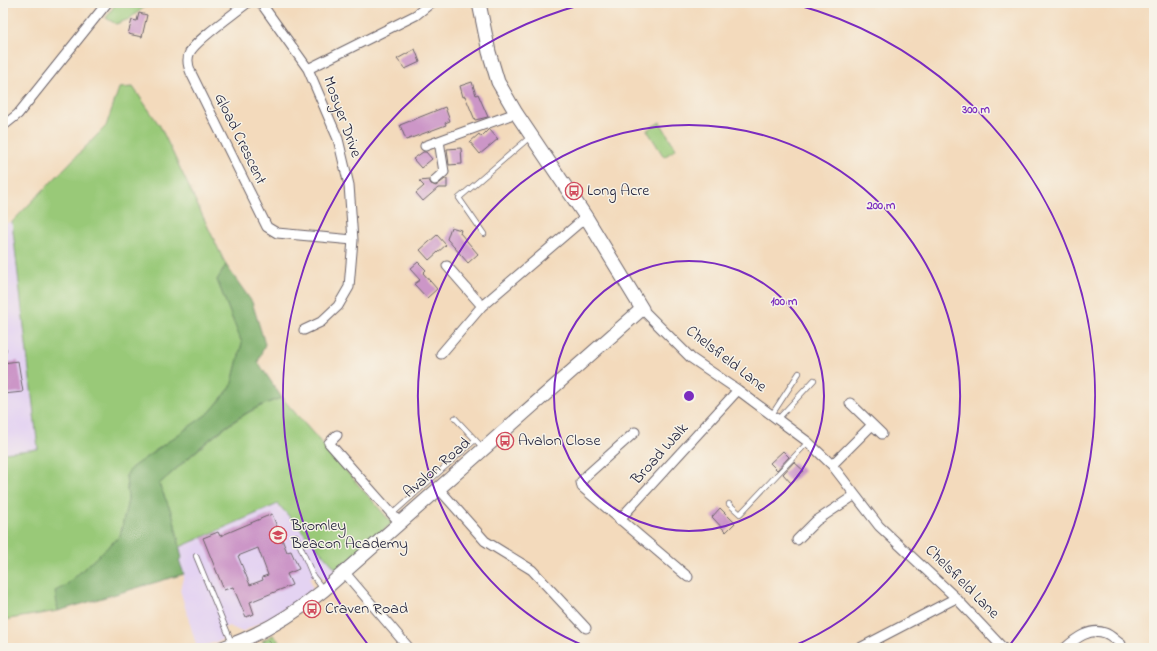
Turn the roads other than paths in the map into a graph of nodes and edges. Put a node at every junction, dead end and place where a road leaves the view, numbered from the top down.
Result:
1 (107, 3) edge
2 (248, 3) edge
3 (261, 3) edge
4 (431, 3) edge
5 (479, 3) edge
6 (308, 69) junction
7 (516, 113) junction
8 (3, 126) edge
9 (531, 136) junction
10 (439, 141) junction
11 (425, 146) dead end
12 (435, 180) dead end
13 (586, 217) junction
14 (484, 234) dead end
15 (353, 240) junction
16 (446, 266) dead end
17 (482, 306) junction
18 (642, 309) junction
19 (304, 330) dead end
20 (441, 354) dead end
21 (799, 373) dead end
22 (814, 380) dead end
23 (738, 390) junction
24 (850, 403) dead end
25 (455, 418) dead end
26 (774, 418) junction
27 (872, 425) junction
28 (636, 432) dead end
29 (882, 434) dead end
30 (337, 435) dead end
31 (808, 442) junction
32 (480, 445) junction
33 (832, 465) junction
34 (439, 489) junction
35 (855, 495) junction
36 (729, 504) dead end
37 (396, 519) junction
38 (619, 520) junction
39 (296, 536) dead end
40 (797, 540) dead end
41 (196, 556) dead end
42 (345, 573) junction
43 (688, 577) dead end
44 (324, 590) junction
45 (956, 598) junction
46 (586, 628) dead end
47 (1121, 644) dead end
48 (228, 646) edge
49 (409, 648) edge
50 (860, 648) edge
51 (1003, 648) edge
52 (1065, 648) edge

1 - 8 street
2 - 15 street, Gload Crescent
3 - 6 street, Mosyer Drive
4 - 6 street
5 - 7 street, Chelsfield Lane
6 - 15 street, Mosyer Drive
7 - 9 street, Chelsfield Lane
7 - 10 street
9 - 13 street, Chelsfield Lane
9 - 14 lane
10 - 11 street
10 - 12 street
13 - 17 street
13 - 18 street, Chelsfield Lane
15 - 19 street, Mosyer Drive
16 - 17 street
17 - 20 street
18 - 23 street, Chelsfield Lane
18 - 32 street, Avalon Road
21 - 26 lane
22 - 26 lane
23 - 26 street, Chelsfield Lane
23 - 38 street, Broad Walk
24 - 27 street
25 - 32 lane
26 - 31 street, Chelsfield Lane
27 - 29 street
27 - 33 street
28 - 38 street
30 - 37 street
31 - 33 street, Chelsfield Lane
31 - 36 lane
32 - 34 street, Avalon Road
32 - 37 lane
33 - 35 street, Chelsfield Lane
34 - 37 street, Avalon Road
34 - 46 street
35 - 40 street
35 - 45 street, Chelsfield Lane
37 - 42 street, Avalon Road
38 - 43 street
39 - 44 lane
41 - 48 lane
42 - 44 street, Avalon Road
42 - 49 street
44 - 48 street, Avalon Road
45 - 50 street
45 - 51 street, Chelsfield Lane
47 - 52 street

